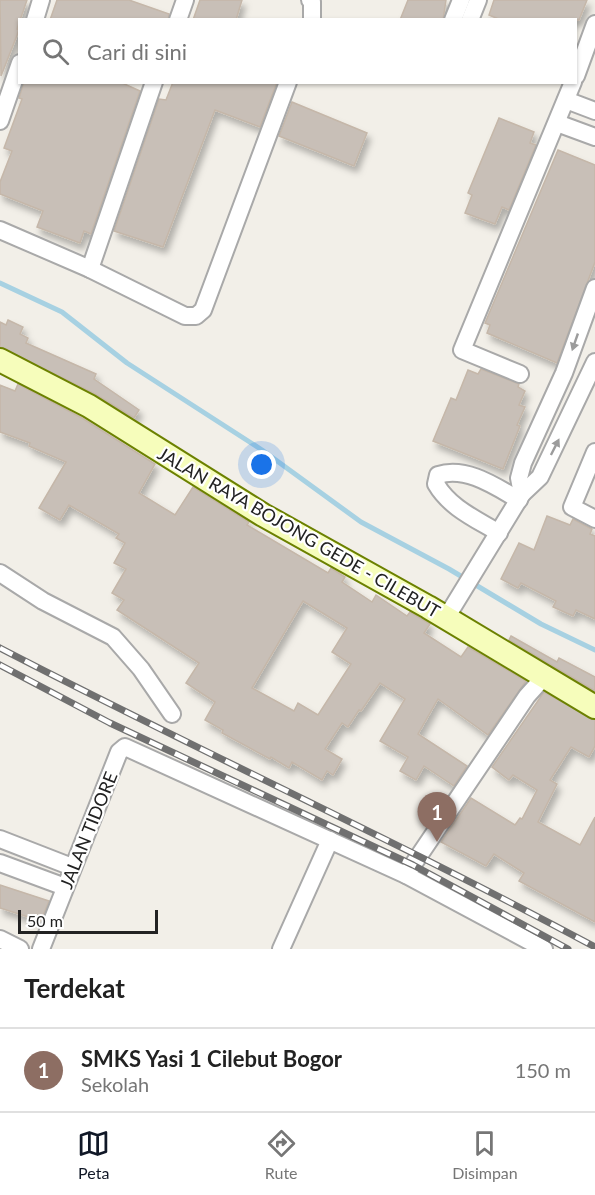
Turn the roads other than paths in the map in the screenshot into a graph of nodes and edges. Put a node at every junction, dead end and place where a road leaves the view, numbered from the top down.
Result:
1 (41, 0) edge
2 (185, 0) edge
3 (310, 0) edge
4 (461, 0) edge
5 (478, 0) edge
6 (35, 18) edge
7 (179, 18) edge
8 (312, 18) edge
9 (454, 18) edge
10 (471, 18) edge
11 (595, 24) edge
12 (18, 69) edge
13 (577, 73) edge
14 (153, 84) edge
15 (287, 84) edge
16 (572, 84) edge
17 (566, 100) junction
18 (595, 111) edge
19 (0, 121) edge
20 (557, 123) junction
21 (595, 137) edge
22 (0, 230) edge
23 (90, 268) junction
24 (595, 288) edge
25 (0, 360) edge
26 (595, 362) edge
27 (520, 374) dead end
28 (564, 374) junction
29 (591, 385) edge
30 (595, 452) edge
31 (589, 484) edge
32 (520, 497) junction
33 (595, 519) edge
34 (499, 533) junction
35 (0, 573) edge
36 (450, 614) junction
37 (545, 675) junction
38 (595, 707) edge
39 (172, 714) dead end
40 (0, 839) edge
41 (330, 840) junction
42 (0, 863) edge
43 (72, 867) junction
44 (406, 875) junction
45 (65, 887) junction
46 (41, 949) edge
47 (281, 949) edge
48 (544, 949) edge

1 - 6 street
2 - 7 street
3 - 8 street
4 - 9 street
5 - 10 street
11 - 13 street
12 - 19 street
14 - 23 street
15 - 23 street
16 - 17 street
17 - 18 street
17 - 20 street
20 - 21 street
20 - 27 street
22 - 23 street
24 -> 28 street
25 - 36 main road, JALAN RAYA BOJONG GEDE - CILEBUT
26 - 29 street
28 - 29 street
28 - 32 street
32 -> 29 street
30 - 31 street
31 - 33 street
32 - 34 street
32 - 34 street
34 - 36 street
35 - 39 street
36 - 37 main road, JALAN RAYA BOJONG GEDE - CILEBUT
37 - 38 main road, JALAN RAYA BOJONG GEDE - CILEBUT
37 - 44 street
40 - 43 street
41 - 43 street, JALAN TIDORE
41 - 44 street
41 - 47 street
42 - 45 street
43 - 45 street, JALAN TIDORE
44 - 48 street
45 - 46 street, JALAN TIDORE

